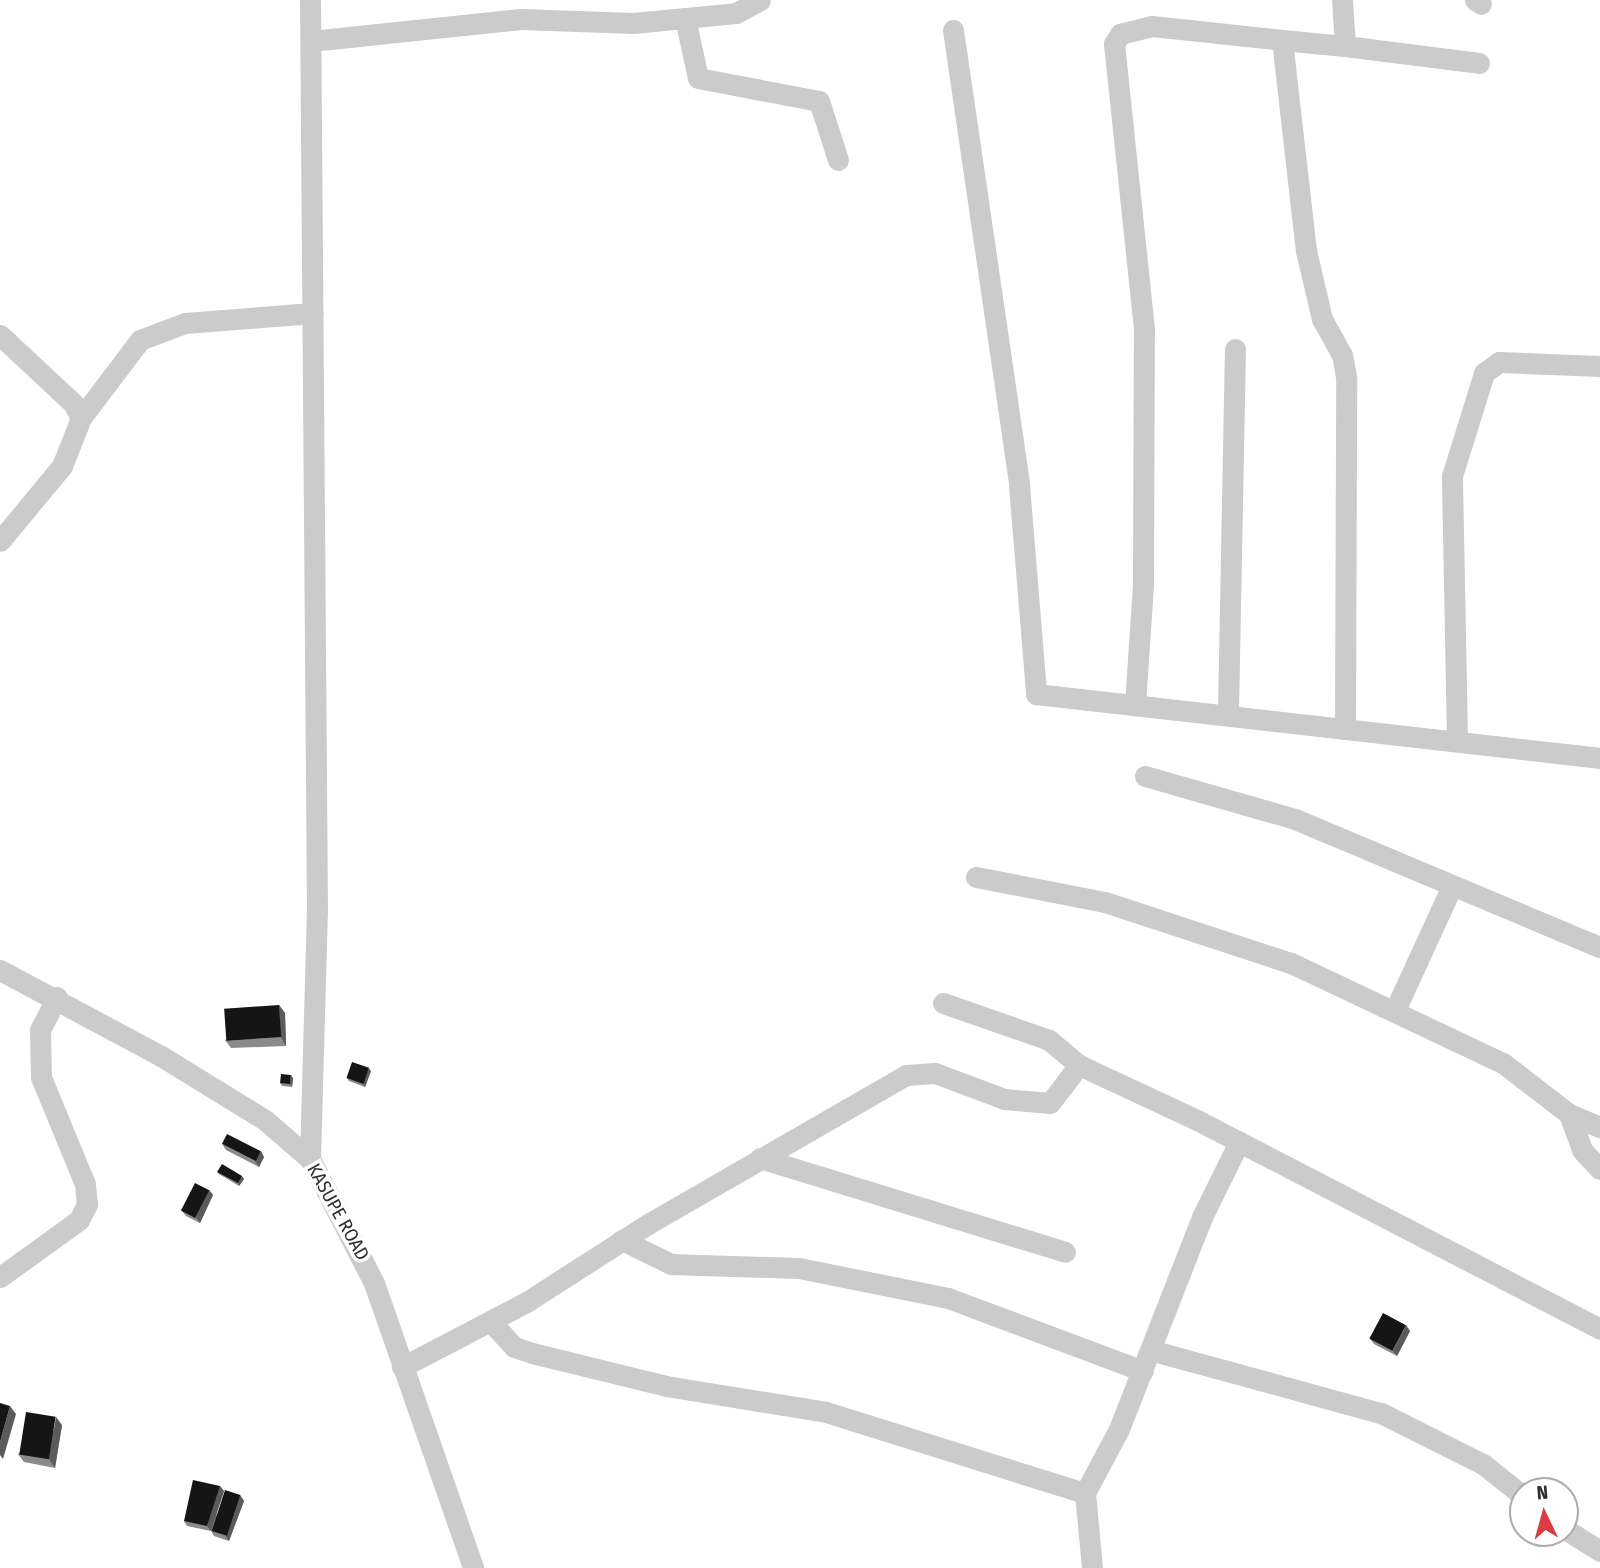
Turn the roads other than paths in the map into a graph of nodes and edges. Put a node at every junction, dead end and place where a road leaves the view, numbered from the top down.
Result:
1 (310, 0) edge
2 (760, 0) edge
3 (1342, 0) edge
4 (685, 18) junction
5 (953, 30) dead end
6 (1282, 40) junction
7 (311, 41) junction
8 (1345, 46) junction
9 (1479, 63) dead end
10 (838, 160) dead end
11 (313, 313) junction
12 (0, 335) edge
13 (1235, 349) dead end
14 (1600, 366) edge
15 (81, 418) junction
16 (0, 541) edge
17 (1135, 705) junction
18 (1228, 712) junction
19 (1345, 728) junction
20 (1457, 740) junction
21 (1600, 758) edge
22 (1144, 776) dead end
23 (976, 877) dead end
24 (1452, 886) junction
25 (1600, 947) edge
26 (0, 970) edge
27 (57, 997) junction
28 (943, 1003) dead end
29 (1395, 1010) junction
30 (1079, 1065) junction
31 (1569, 1114) junction
32 (1600, 1127) edge
33 (1239, 1142) junction
34 (760, 1158) junction
35 (310, 1159) junction
36 (1600, 1169) edge
37 (622, 1240) junction
38 (1065, 1252) dead end
39 (0, 1277) edge
40 (490, 1321) junction
41 (1600, 1329) edge
42 (1150, 1350) junction
43 (402, 1367) junction
44 (1143, 1371) junction
45 (1509, 1485) edge
46 (1085, 1493) junction
47 (1579, 1538) edge
48 (1600, 1551) edge
49 (473, 1568) edge
50 (1092, 1568) edge

1 - 7 street
2 - 4 street
3 - 8 street
4 - 7 street
4 - 10 street
5 - 17 street
6 - 8 street
6 - 17 street
6 - 19 street
7 - 11 street
8 - 9 street
11 - 15 street
11 - 35 street
12 - 15 street
13 - 18 street
14 - 20 street
15 - 16 street
17 - 18 street
18 - 19 street
19 - 20 street
20 - 21 street
22 - 24 street
23 - 29 street
24 - 25 street
24 - 29 street
26 - 27 street, KASUPE ROAD
27 - 35 street, KASUPE ROAD
27 - 39 street
28 - 30 street
29 - 31 street
30 - 33 street
30 - 34 street
31 - 32 street
31 - 36 street
33 - 41 street
33 - 42 street
34 - 37 street
34 - 38 street
35 - 43 street, KASUPE ROAD
37 - 40 street
37 - 44 street
40 - 43 street
40 - 46 street
42 - 44 street
42 - 45 street
43 - 49 street, KASUPE ROAD
44 - 46 street
46 - 50 street
47 - 48 street

